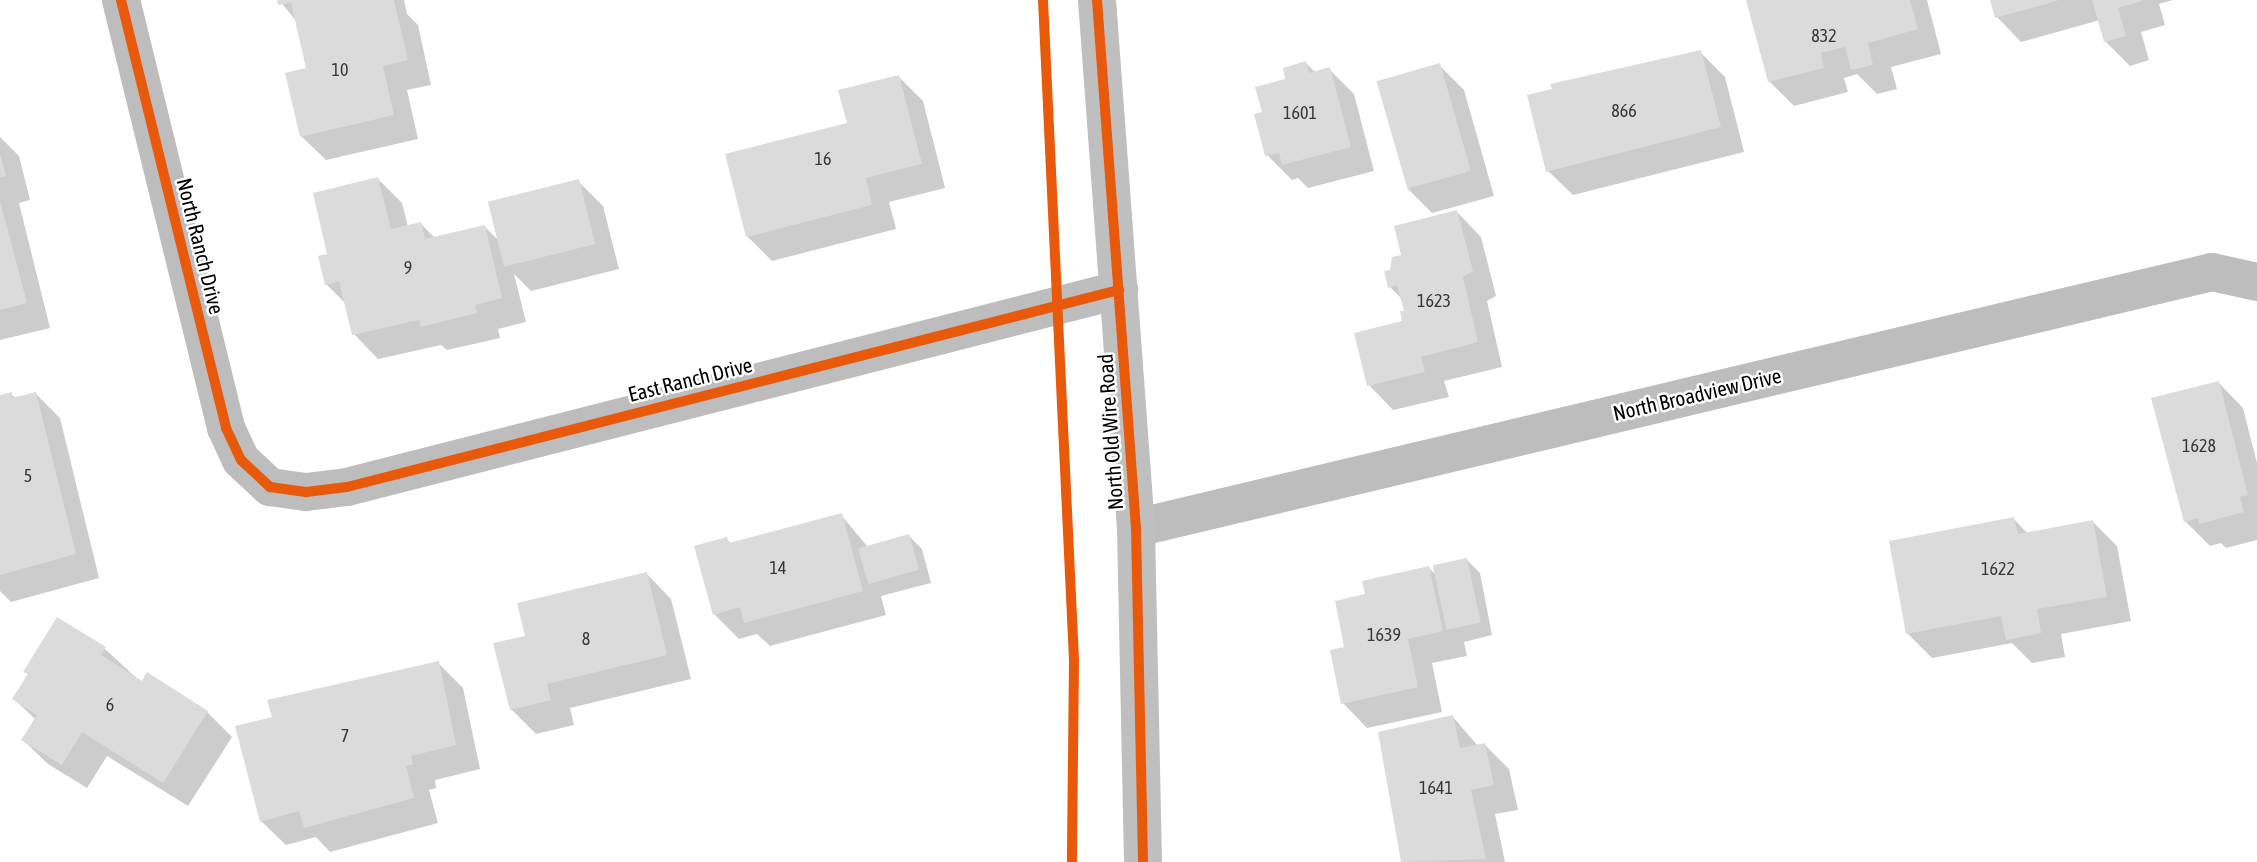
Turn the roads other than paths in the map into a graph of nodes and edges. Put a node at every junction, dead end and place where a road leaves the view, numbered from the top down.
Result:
1 (121, 0) edge
2 (1097, 0) edge
3 (2257, 282) edge
4 (1119, 290) junction
5 (270, 487) joint
6 (1136, 528) junction
7 (1143, 862) edge

1 - 5 street, North Ranch Drive
2 - 4 street, North Old Wire Road
3 - 6 street, North Broadview Drive
4 - 5 street, East Ranch Drive
4 - 6 street, North Old Wire Road
6 - 7 street, North Old Wire Road

